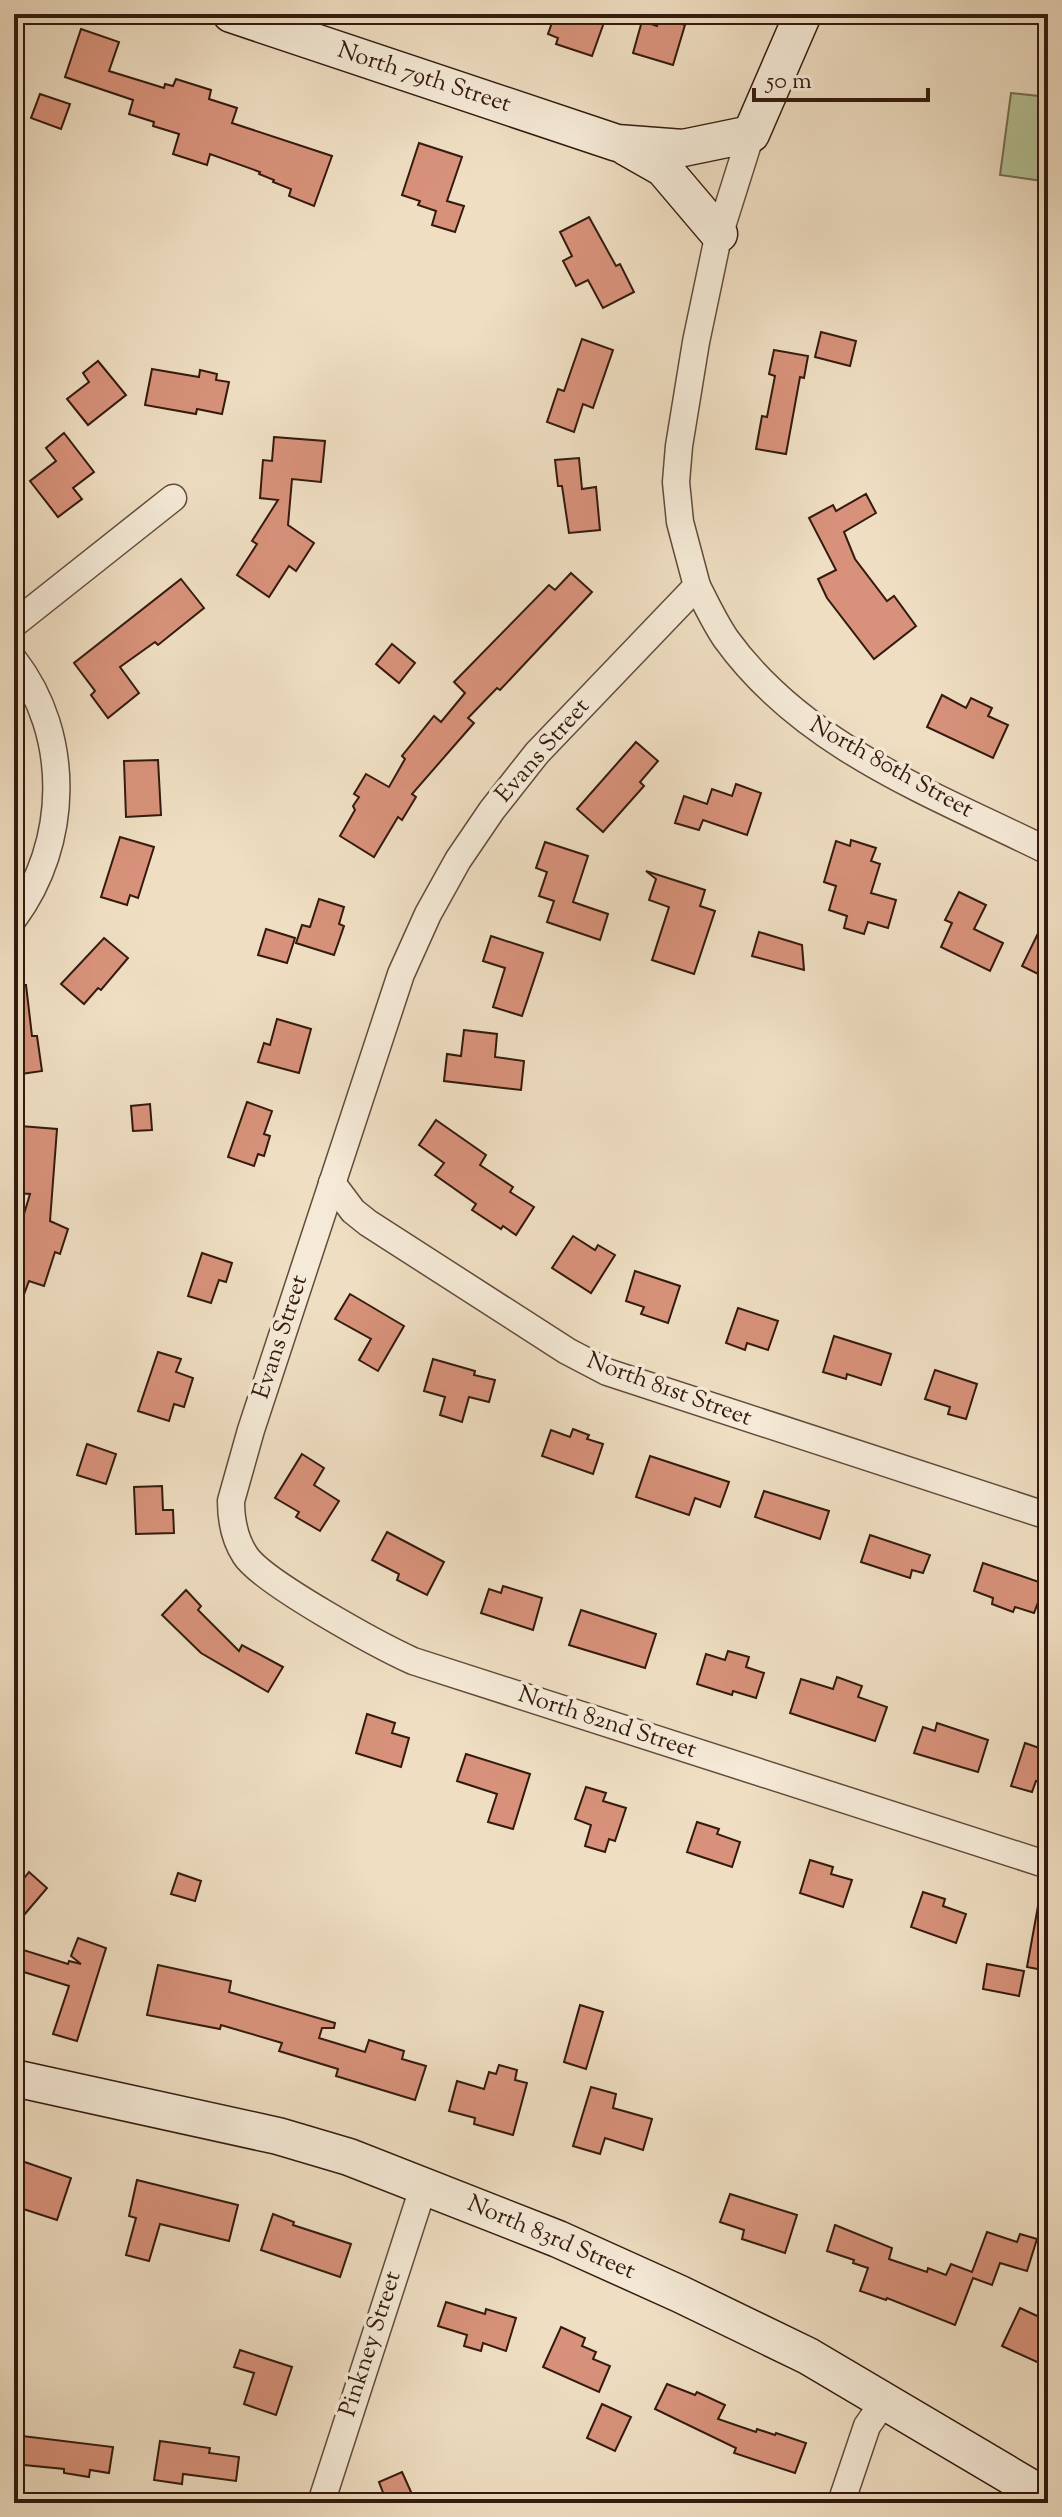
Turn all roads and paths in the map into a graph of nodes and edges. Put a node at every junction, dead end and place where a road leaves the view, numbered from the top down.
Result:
1 (231, 14) edge
2 (803, 14) edge
3 (751, 134) junction
4 (617, 143) junction
5 (719, 234) junction
6 (173, 498) dead end
7 (697, 586) junction
8 (14, 624) edge
9 (14, 660) edge
10 (1048, 851) edge
11 (14, 918) edge
12 (332, 1183) junction
13 (231, 1501) joint
14 (1048, 1516) edge
15 (1047, 1865) edge
16 (14, 2078) edge
17 (424, 2185) junction
18 (885, 2400) junction
19 (1048, 2498) edge
20 (321, 2503) edge
21 (841, 2503) edge

1 - 4 street, North 79th Street
2 - 3 street
3 - 4 street, North 79th Street
3 - 5 street
4 - 5 street, North 79th Street
5 - 7 street
6 - 8 street
7 - 10 street, North 80th Street
7 - 12 street, Evans Street
9 - 11 street
12 - 13 street, Evans Street
12 - 14 street, North 81st Street
13 - 15 street, North 82nd Street
16 - 17 street, North 83rd Street
17 - 18 street, North 83rd Street
17 - 20 street, Pinkney Street
18 - 19 street, North 83rd Street
18 - 21 street

